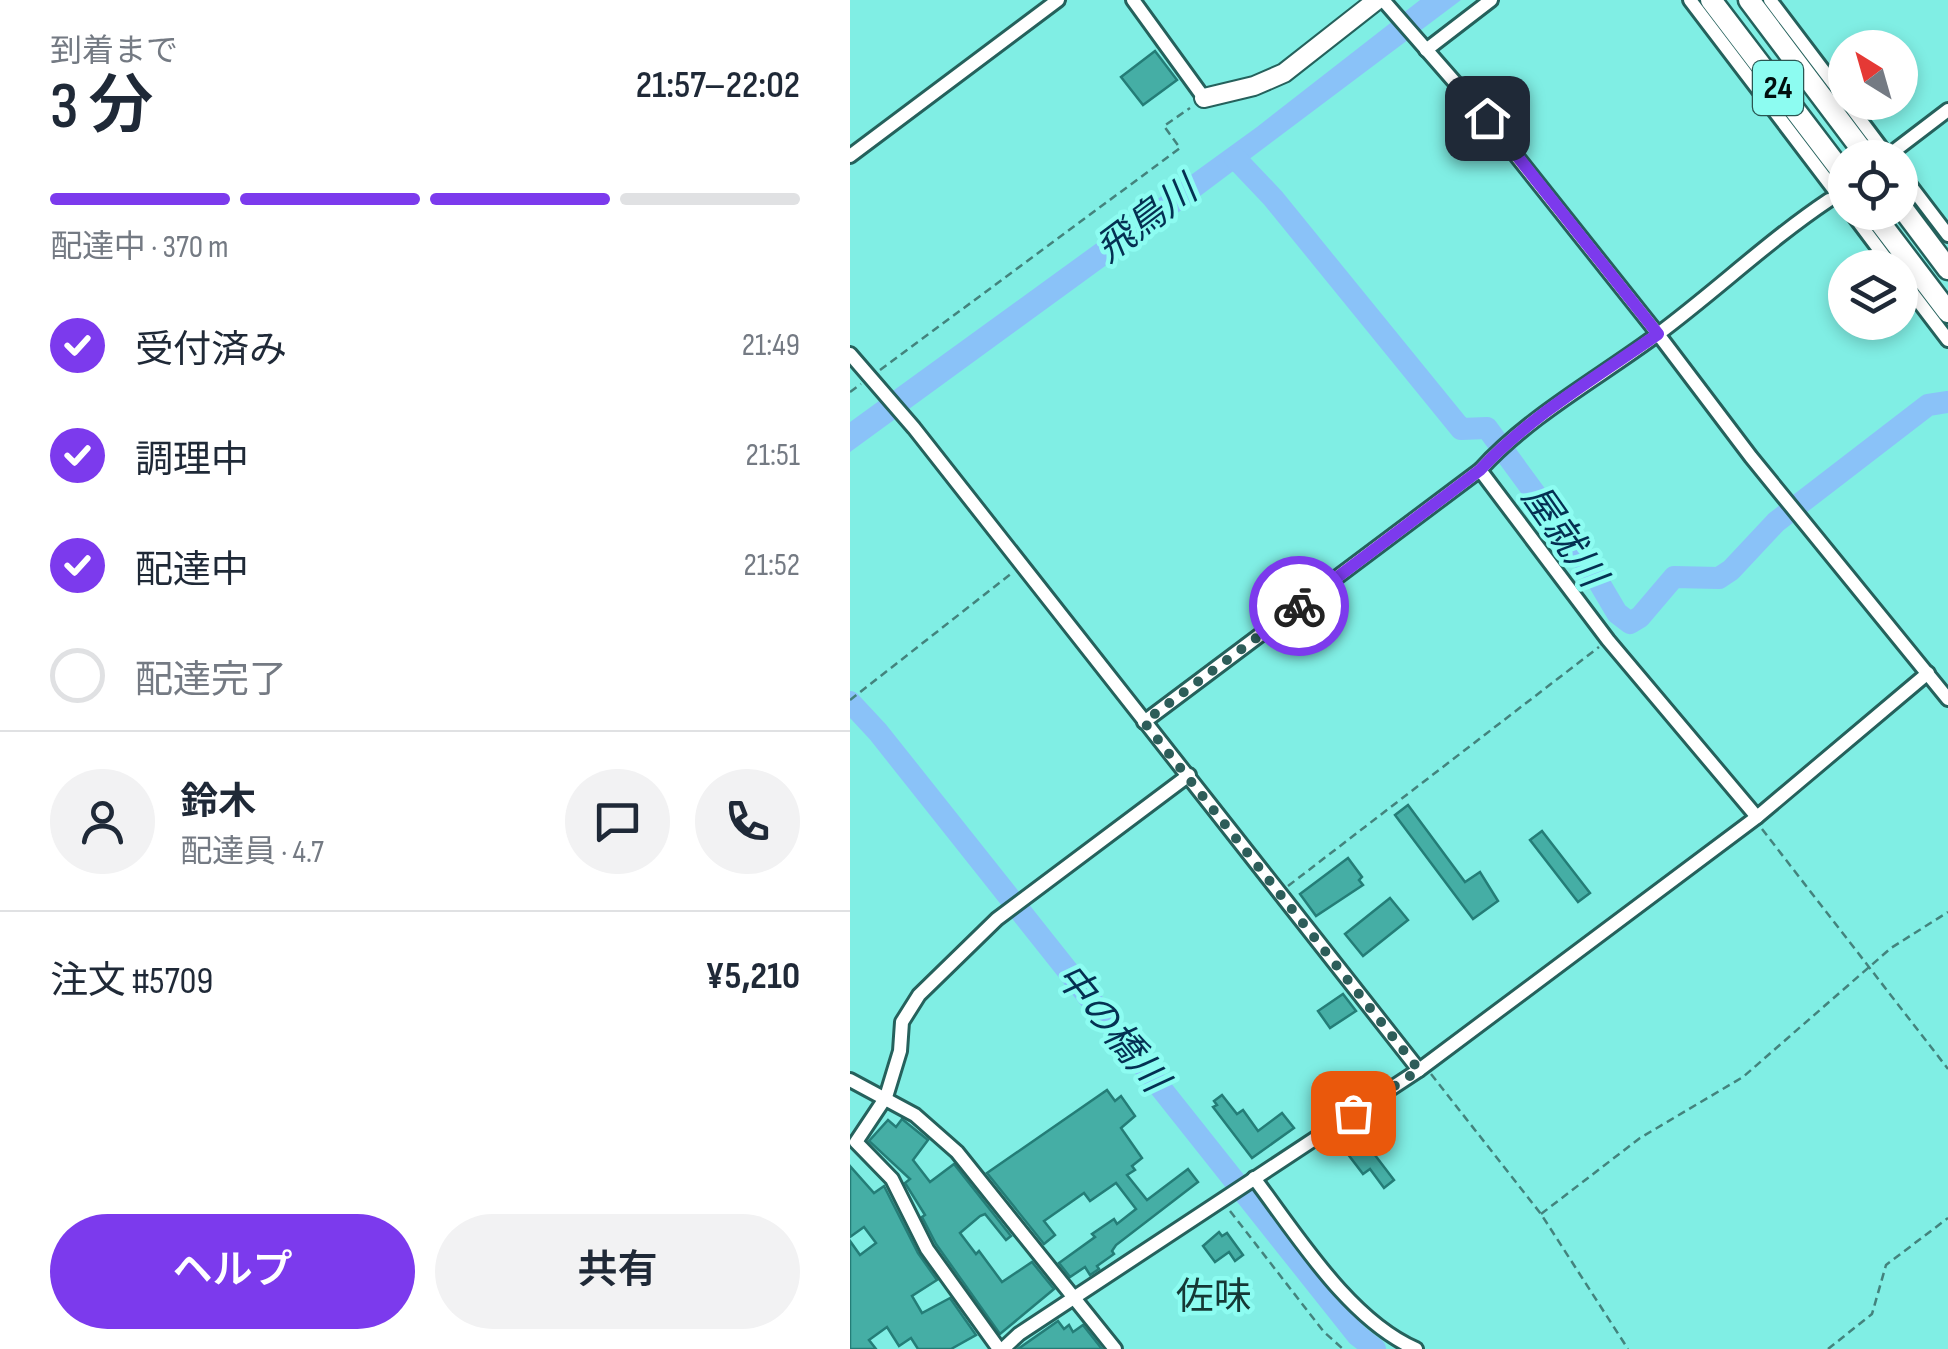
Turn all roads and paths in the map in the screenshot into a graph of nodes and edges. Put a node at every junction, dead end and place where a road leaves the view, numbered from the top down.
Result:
1 (1058, 0) edge
2 (1133, 0) edge
3 (1381, 0) edge
4 (1491, 0) edge
5 (1690, 0) edge
6 (1714, 0) edge
7 (1747, 0) edge
8 (1770, 0) edge
9 (1425, 49) junction
10 (1828, 77) edge
11 (1204, 98) junction
12 (1948, 110) edge
13 (1865, 140) edge
14 (1904, 140) edge
15 (850, 156) edge
16 (1828, 170) edge
17 (1828, 173) edge
18 (1918, 196) edge
19 (1828, 199) edge
20 (1918, 227) edge
21 (1889, 230) edge
22 (1948, 236) edge
23 (1948, 266) edge
24 (1918, 301) edge
25 (1948, 309) edge
26 (1658, 334) junction
27 (1948, 340) edge
28 (850, 354) edge
29 (874, 378) junction
30 (1480, 470) junction
31 (1022, 566) junction
32 (1608, 640) junction
33 (1928, 673) junction
34 (850, 700) edge
35 (1948, 700) edge
36 (1144, 722) junction
37 (1189, 775) junction
38 (1755, 818) junction
39 (1278, 894) junction
40 (1948, 912) edge
41 (1869, 968) junction
42 (1422, 1068) junction
43 (1948, 1069) edge
44 (850, 1080) edge
45 (886, 1097) junction
46 (1254, 1178) junction
47 (1220, 1199) junction
48 (1541, 1214) junction
49 (1948, 1218) edge
50 (1077, 1299) junction
51 (1001, 1349) edge
52 (1115, 1349) edge
53 (1343, 1349) edge
54 (1416, 1349) edge
55 (1628, 1349) edge
56 (1828, 1349) edge

1 - 15 street
2 - 11 street
3 - 9 street
3 - 11 main road
4 - 9 street
5 - 17 street
6 - 16 highway, 24
7 - 13 highway
8 - 10 street
9 - 26 street
11 - 29 path
12 - 14 street
18 - 22 street
19 - 26 street
20 - 23 highway
21 - 25 highway
24 - 27 street
26 - 30 street
26 - 33 street
28 - 29 street
29 - 31 street
30 - 32 street
30 - 36 street
31 - 34 path
31 - 36 street
32 - 38 street
32 - 39 path
33 - 35 street
33 - 38 street
36 - 37 street
37 - 39 street
37 - 45 street
38 - 41 path
38 - 42 street
39 - 42 street
40 - 41 path
41 - 43 path
41 - 48 path
42 - 46 street
42 - 48 path
44 - 45 street
45 - 50 street
45 - 51 street
46 - 47 street
46 - 54 street
47 - 50 street
47 - 53 path
48 - 55 path
49 - 56 path
50 - 51 street
50 - 52 street

